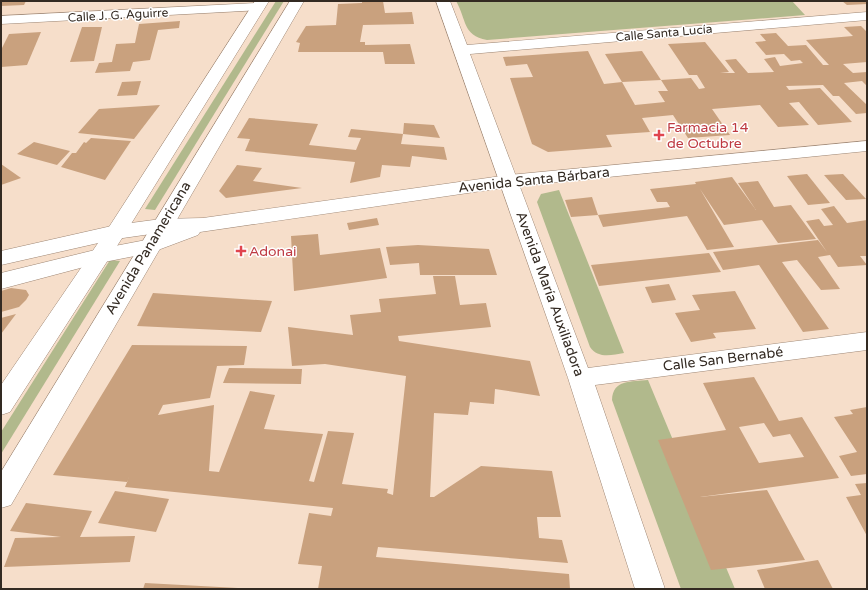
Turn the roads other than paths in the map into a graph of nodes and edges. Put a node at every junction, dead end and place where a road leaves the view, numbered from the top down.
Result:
1 (297, 1) edge
2 (443, 1) edge
3 (260, 4) edge
4 (867, 16) edge
5 (1, 20) edge
6 (462, 50) junction
7 (867, 146) edge
8 (509, 181) junction
9 (203, 225) junction
10 (161, 226) junction
11 (116, 232) junction
12 (150, 246) junction
13 (99, 256) junction
14 (1, 258) edge
15 (1, 280) edge
16 (867, 341) edge
17 (580, 378) junction
18 (1, 405) edge
19 (1, 496) edge
20 (650, 589) edge

1 - 10 main road, Avenida Panamericana
2 - 6 main road, Avenida María Auxiliadora
3 - 5 main road, Calle J. G. Aguirre
3 - 11 main road
4 - 6 main road, Calle Santa Lucía
6 - 8 main road, Avenida María Auxiliadora
7 - 8 main road, Avenida Santa Bárbara
8 - 9 main road, Avenida Santa Bárbara
8 - 17 main road, Avenida María Auxiliadora
9 - 10 main road
9 - 12 main road
10 - 11 main road
10 - 12 main road, Avenida Panamericana
11 - 13 main road
11 - 14 main road
12 - 13 main road
12 - 19 main road, Avenida Panamericana
13 - 15 main road
13 - 18 main road
16 - 17 main road, Calle San Bernabé
17 - 20 main road, Avenida María Auxiliadora

